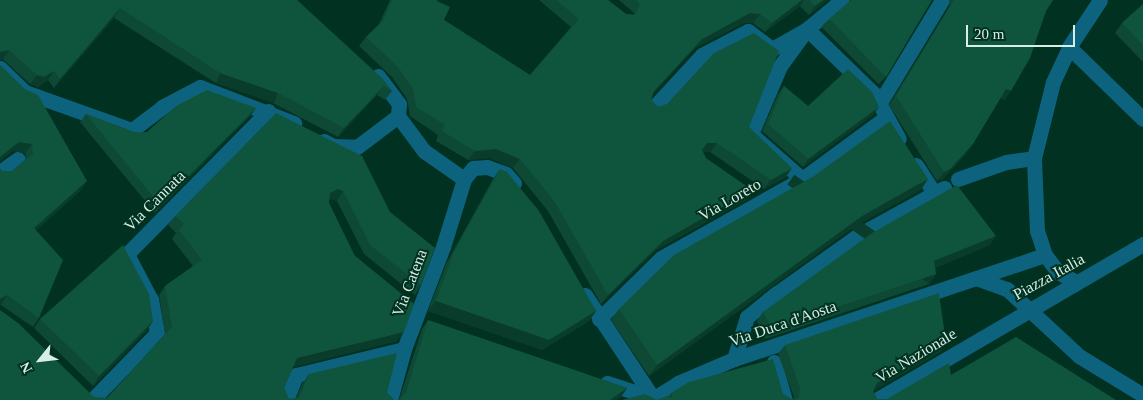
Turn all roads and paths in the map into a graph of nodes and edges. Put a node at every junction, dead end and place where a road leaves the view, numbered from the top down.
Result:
1 (842, 0) edge
2 (942, 0) edge
3 (1100, 0) edge
4 (807, 29) junction
5 (1069, 46) junction
6 (0, 68) edge
7 (369, 68) edge
8 (654, 107) edge
9 (268, 110) junction
10 (882, 111) junction
11 (398, 116) junction
12 (1143, 119) edge
13 (1034, 158) junction
14 (18, 159) edge
15 (0, 172) edge
16 (468, 174) junction
17 (802, 179) junction
18 (958, 179) edge
19 (749, 190) edge
20 (523, 195) edge
21 (763, 200) junction
22 (1143, 244) edge
23 (1045, 255) junction
24 (976, 278) junction
25 (1076, 282) junction
26 (580, 285) edge
27 (402, 297) edge
28 (1027, 310) junction
29 (417, 313) junction
30 (600, 319) junction
31 (434, 323) edge
32 (974, 342) joint
33 (404, 349) junction
34 (734, 359) junction
35 (774, 362) edge
36 (589, 377) edge
37 (79, 386) edge
38 (901, 393) edge
39 (1143, 395) edge
40 (652, 399) edge
41 (93, 400) edge
42 (286, 400) edge
43 (390, 400) edge
44 (785, 400) edge
45 (876, 400) edge

1 - 4 street
2 - 10 street, Via Loreto
3 - 5 street
4 - 8 street
4 - 10 street
4 - 17 street
5 - 12 street
5 - 13 street
6 - 9 street
7 - 11 street
9 - 11 street
9 - 41 street, Via Cannata
10 - 17 street, Via Loreto
10 - 34 street
11 - 16 street
13 - 18 street
13 - 23 street
14 - 15 street
16 - 20 street
16 - 29 street, Via Catena
17 - 21 street, Via Loreto
19 - 21 street
21 - 30 street, Via Loreto
22 - 25 street, Piazza Italia
23 - 24 street, Via Duca d'Aosta
23 - 25 street
24 - 28 street
24 - 34 street, Via Duca d'Aosta
25 - 28 street, Piazza Italia
26 - 30 street
27 - 29 street
28 - 32 street, Piazza Italia
28 - 39 street
29 - 31 street
29 - 33 street, Via Catena
30 - 40 street
32 - 38 street, Via Nazionale
33 - 42 street
33 - 43 street, Via Catena
34 - 40 street, Via Duca d'Aosta
35 - 44 street
36 - 40 street
37 - 41 street
38 - 45 street, Via Nazionale

